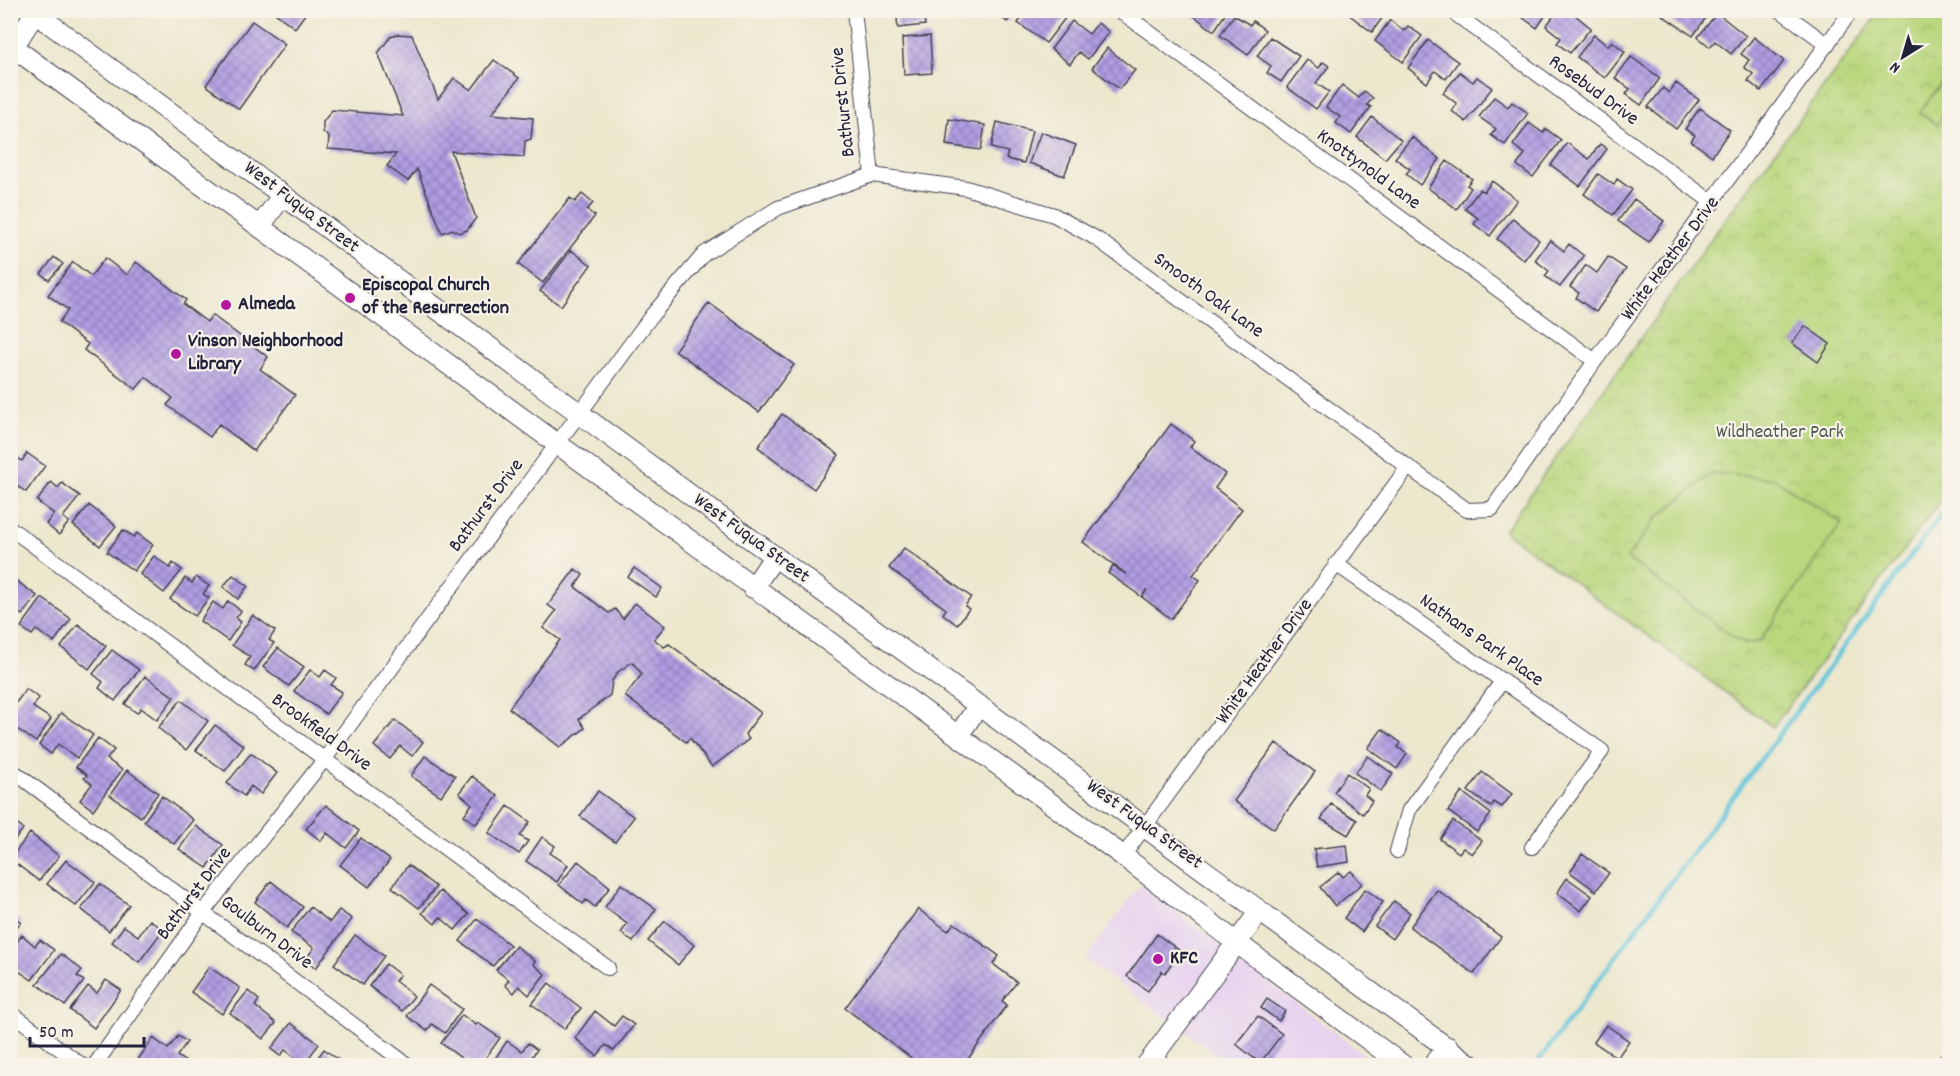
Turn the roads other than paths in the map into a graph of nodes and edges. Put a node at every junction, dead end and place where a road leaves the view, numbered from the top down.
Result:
1 (854, 10) edge
2 (1119, 10) edge
3 (1450, 10) edge
4 (1780, 10) edge
5 (1852, 10) edge
6 (33, 12) edge
7 (1828, 45) junction
8 (12, 46) edge
9 (872, 175) junction
10 (283, 195) junction
11 (1713, 203) junction
12 (260, 226) junction
13 (1595, 361) junction
14 (579, 414) junction
15 (558, 445) junction
16 (1408, 468) junction
17 (1492, 509) joint
18 (10, 528) edge
19 (774, 556) junction
20 (1336, 564) junction
21 (753, 588) junction
22 (1503, 680) junction
23 (979, 705) junction
24 (958, 736) junction
25 (324, 760) junction
26 (10, 769) edge
27 (1145, 826) junction
28 (1532, 847) dead end
29 (1397, 851) dead end
30 (1123, 856) junction
31 (204, 911) junction
32 (1260, 911) junction
33 (1237, 943) junction
34 (608, 968) dead end
35 (10, 1012) edge
36 (1448, 1047) junction
37 (1950, 1054) edge
38 (84, 1065) edge
39 (94, 1065) edge
40 (409, 1065) edge
41 (1146, 1065) edge
42 (1404, 1065) edge
43 (1433, 1065) edge
44 (1472, 1065) edge
45 (1941, 1065) edge

1 - 9 street, Bathurst Drive
2 - 13 street, Knottynold Lane
3 - 11 street, Rosebud Drive
4 - 7 street
5 - 7 street, White Heather Drive
6 - 8 main road
6 - 10 main road, West Fuqua Street
7 - 11 street, White Heather Drive
8 - 12 main road, West Fuqua Street
9 - 14 street, Bathurst Drive
9 - 16 street, Smooth Oak Lane
10 - 12 main road
10 - 14 main road, West Fuqua Street
11 - 13 street, White Heather Drive
12 - 15 main road, West Fuqua Street
13 - 17 street, White Heather Drive
14 - 15 street, Bathurst Drive
14 - 19 main road, West Fuqua Street
15 - 21 main road, West Fuqua Street
15 - 25 street, Bathurst Drive
16 - 17 street, Smooth Oak Lane
16 - 20 street, White Heather Drive
18 - 25 street, Brookfield Drive
19 - 21 main road
19 - 23 main road, West Fuqua Street
20 - 22 street, Nathans Park Place
20 - 27 street, White Heather Drive
21 - 24 main road, West Fuqua Street
22 - 28 street, Nathans Park Place
22 - 29 street
23 - 24 main road
23 - 27 main road, West Fuqua Street
24 - 30 main road, West Fuqua Street
25 - 31 street, Bathurst Drive
25 - 34 street, Brookfield Drive
26 - 31 street, Goulburn Drive
27 - 30 street, White Heather Drive
27 - 32 main road, West Fuqua Street
30 - 33 main road, West Fuqua Street
31 - 39 street, Bathurst Drive
31 - 40 street, Goulburn Drive
32 - 33 main road
32 - 36 main road, West Fuqua Street
33 - 41 main road
33 - 42 main road, West Fuqua Street
35 - 38 street
36 - 43 main road
36 - 44 main road, West Fuqua Street
37 - 45 street

